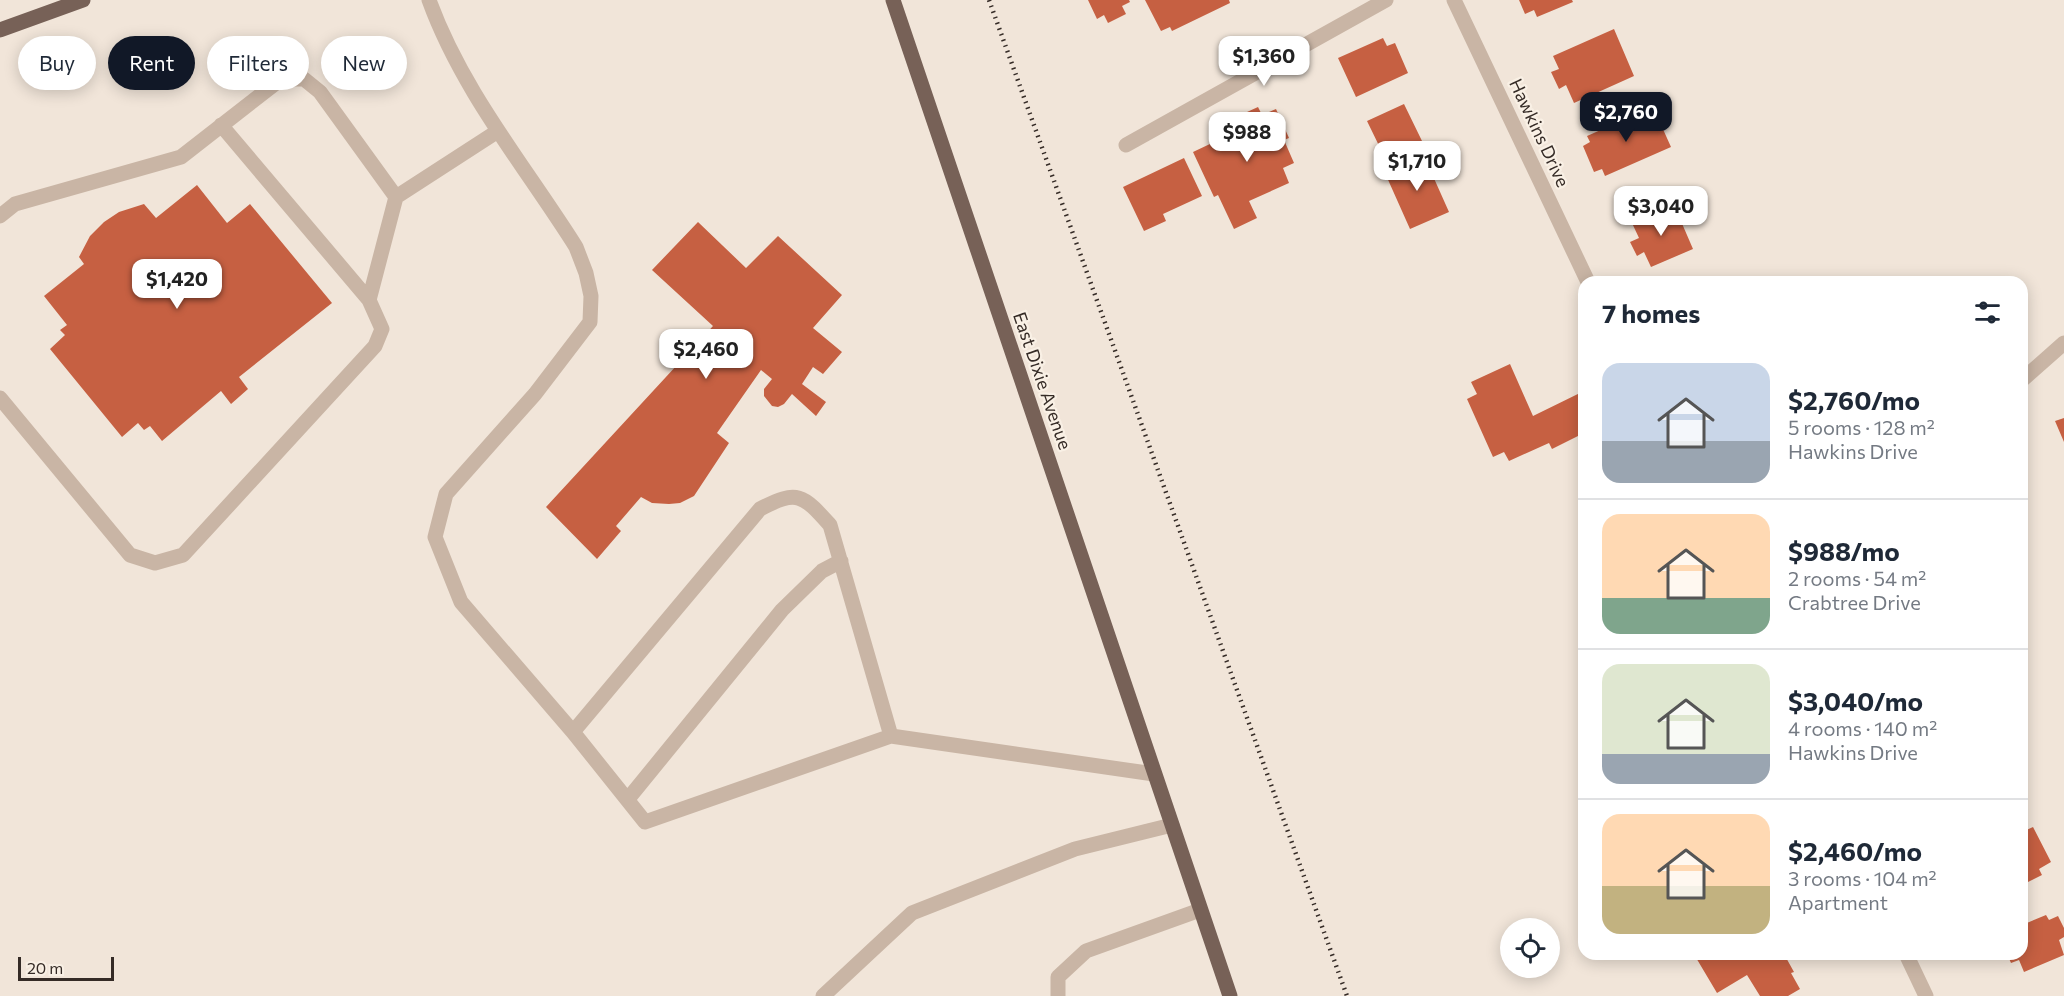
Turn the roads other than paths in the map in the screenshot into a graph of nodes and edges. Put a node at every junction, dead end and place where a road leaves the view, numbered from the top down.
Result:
1 (83, 0) edge
2 (429, 0) edge
3 (893, 0) edge
4 (1386, 0) edge
5 (1454, 0) edge
6 (0, 30) edge
7 (221, 125) junction
8 (498, 131) junction
9 (1126, 146) dead end
10 (396, 197) junction
11 (0, 216) edge
12 (1585, 276) edge
13 (369, 300) junction
14 (2064, 343) edge
15 (2028, 375) edge
16 (0, 398) edge
17 (841, 561) junction
18 (573, 732) junction
19 (891, 736) junction
20 (1154, 774) junction
21 (628, 799) junction
22 (1172, 825) junction
23 (1200, 910) junction
24 (1909, 960) edge
25 (823, 996) edge
26 (1058, 996) edge
27 (1230, 996) edge
28 (1926, 996) edge

1 - 6 main road
2 - 8 street
3 - 20 main road, East Dixie Avenue
4 - 9 street
5 - 12 street, Hawkins Drive
7 - 10 street
7 - 11 street
7 - 13 street
8 - 10 street
8 - 18 street
10 - 13 street
13 - 16 street
14 - 15 street
17 - 18 street
17 - 19 street
17 - 21 street
18 - 21 street
19 - 20 street
19 - 21 street
20 - 22 main road, East Dixie Avenue
22 - 23 main road, East Dixie Avenue
22 - 25 street
23 - 26 street
23 - 27 main road
24 - 28 street

